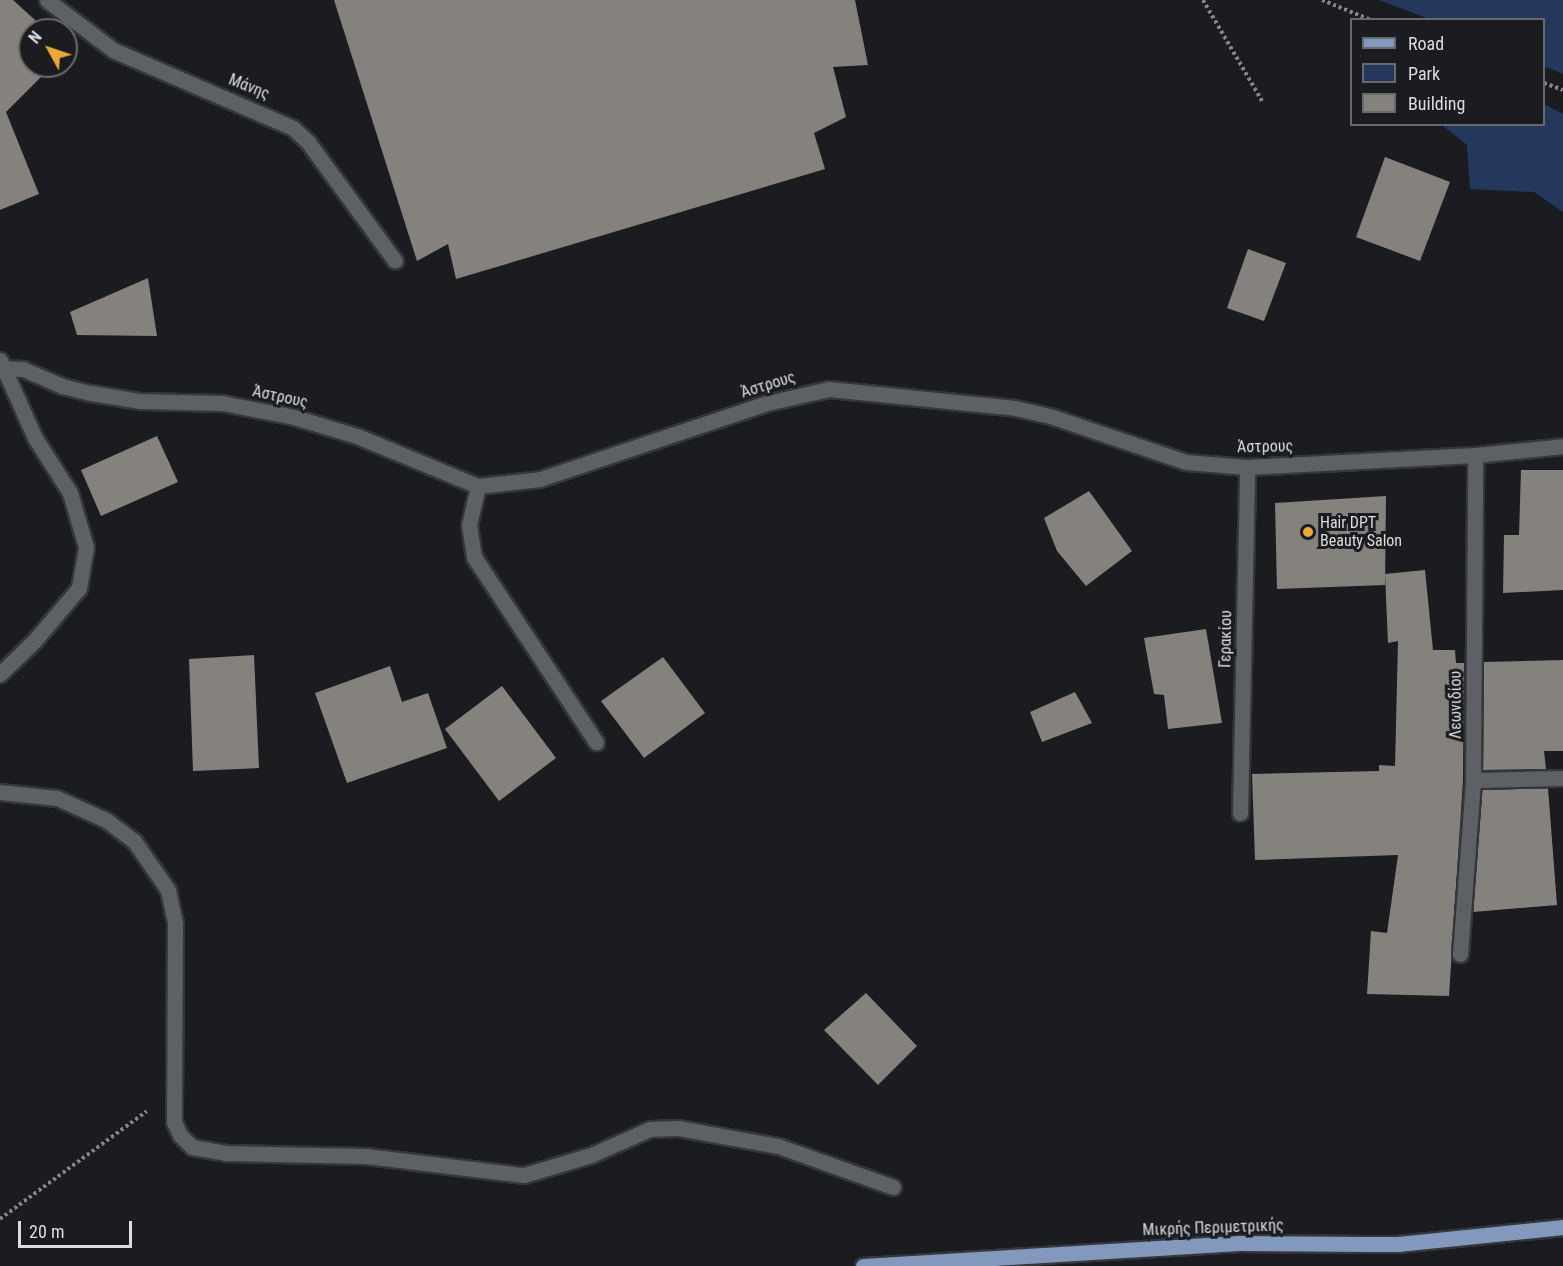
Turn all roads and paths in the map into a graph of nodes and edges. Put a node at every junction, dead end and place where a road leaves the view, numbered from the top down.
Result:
1 (47, 0) edge
2 (1203, 0) edge
3 (1322, 0) edge
4 (1366, 18) edge
5 (1545, 83) edge
6 (1563, 90) edge
7 (1262, 102) dead end
8 (395, 261) dead end
9 (1, 364) edge
10 (1563, 446) edge
11 (1475, 455) junction
12 (1247, 467) junction
13 (478, 486) junction
14 (0, 674) edge
15 (596, 742) dead end
16 (1563, 778) edge
17 (1473, 780) junction
18 (0, 792) edge
19 (1240, 813) dead end
20 (1460, 954) dead end
21 (174, 1091) junction
22 (893, 1187) dead end
23 (0, 1219) edge
24 (1563, 1227) edge
25 (863, 1266) edge

1 - 8 street, Μάνης
2 - 7 path
3 - 4 path
5 - 6 path
9 - 13 street, Άστρους
9 - 14 street
10 - 11 street, Άστρους
11 - 12 street, Άστρους
11 - 17 street, Λεωνιδίου
12 - 13 street, Άστρους
12 - 19 street, Γερακίου
13 - 15 street
16 - 17 street
17 - 20 street, Λεωνιδίου
18 - 21 street
21 - 22 street
21 - 23 path
24 - 25 main road, Μικρής Περιμετρικής

